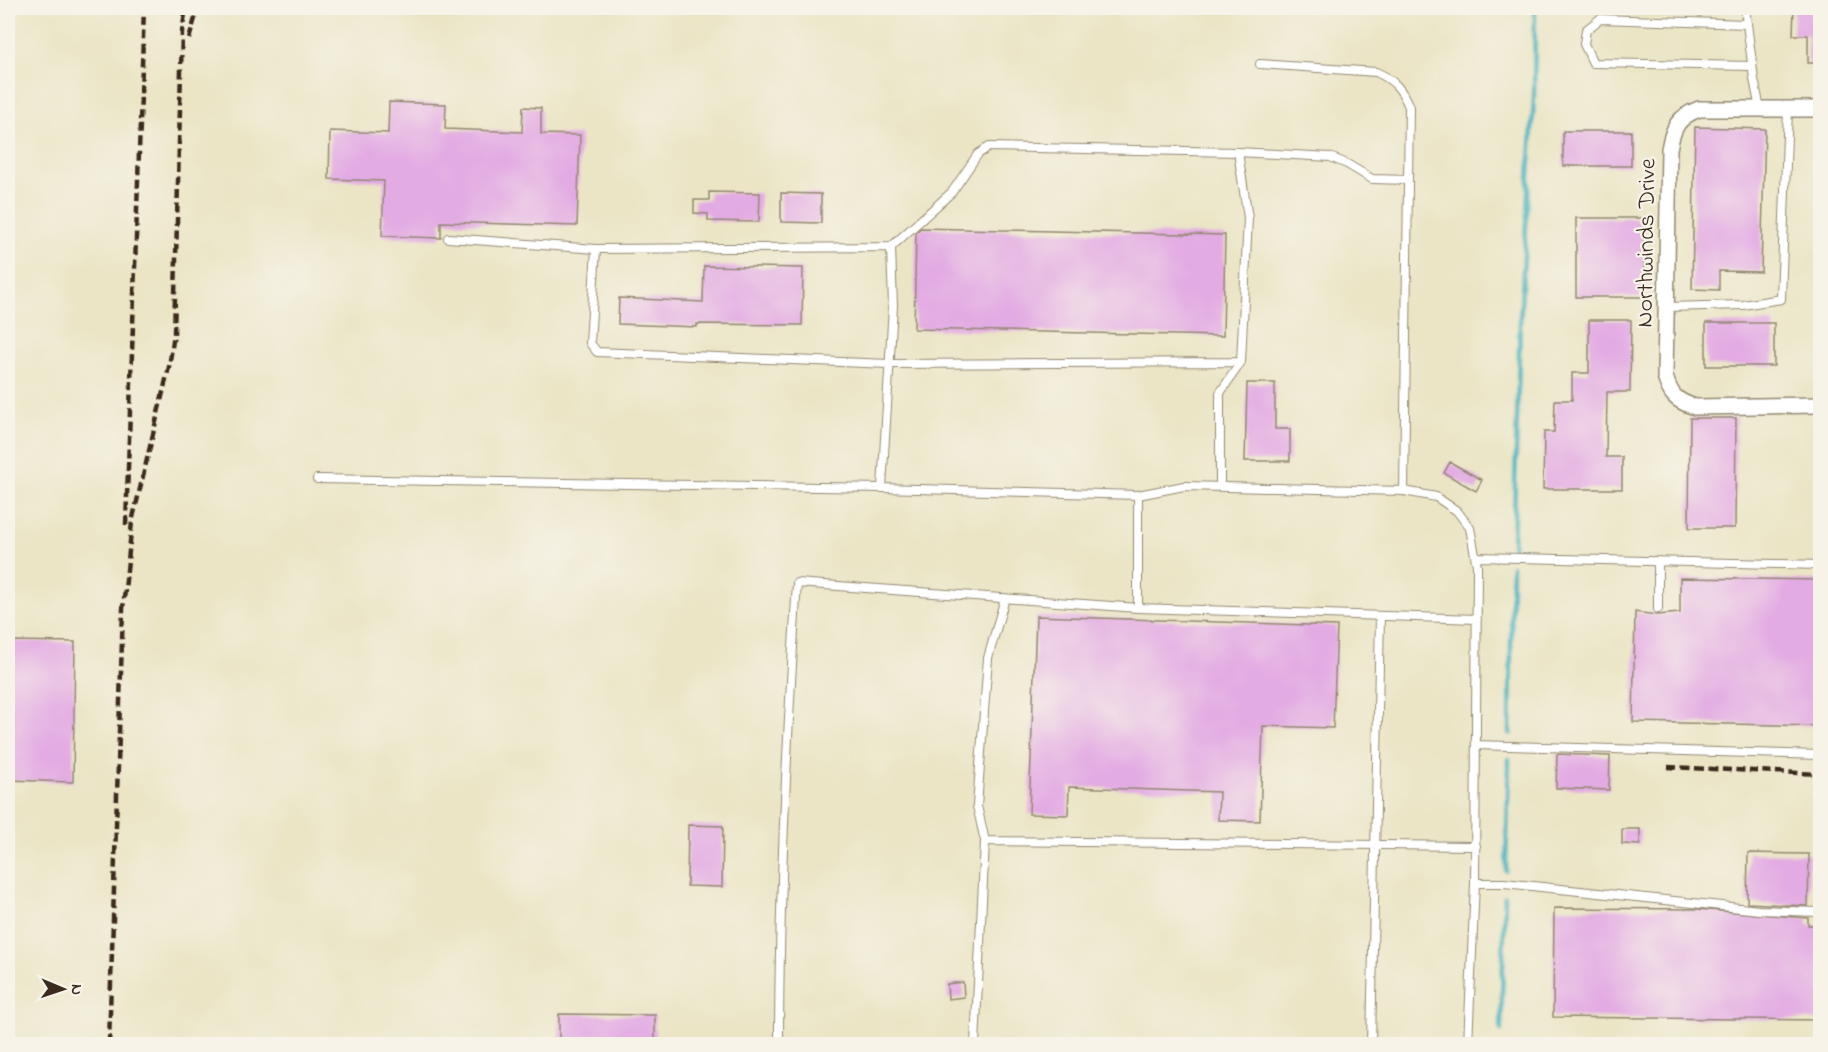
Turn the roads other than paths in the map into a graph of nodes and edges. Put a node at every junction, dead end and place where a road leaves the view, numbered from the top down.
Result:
1 (1745, 8) edge
2 (1747, 24) junction
3 (1260, 64) dead end
4 (1752, 66) junction
5 (1760, 109) junction
6 (1788, 109) junction
7 (1821, 109) edge
8 (1238, 152) junction
9 (1408, 180) junction
10 (448, 238) dead end
11 (891, 247) junction
12 (596, 249) junction
13 (1666, 307) junction
14 (1240, 362) junction
15 (889, 364) junction
16 (1821, 405) edge
17 (317, 479) dead end
18 (1220, 485) junction
19 (882, 488) junction
20 (1404, 490) junction
21 (1137, 495) junction
22 (1476, 557) junction
23 (1658, 562) junction
24 (1821, 565) edge
25 (1005, 598) junction
26 (1138, 608) junction
27 (1658, 609) dead end
28 (1380, 616) junction
29 (1477, 619) junction
30 (1476, 745) junction
31 (1821, 755) edge
32 (985, 841) junction
33 (1375, 844) junction
34 (1476, 846) junction
35 (1476, 883) junction
36 (1821, 912) edge
37 (1468, 1042) edge
38 (779, 1044) edge
39 (975, 1044) edge
40 (1371, 1044) edge
41 (1553, 1044) edge

1 - 2 lane
2 - 4 lane
2 - 4 lane
3 - 9 lane
4 - 5 lane
5 - 6 street, Northwinds Drive
5 - 13 street, Northwinds Drive
6 - 7 street, Northwinds Drive
6 - 13 lane
8 - 9 lane
8 - 11 lane
8 - 14 lane
9 - 20 lane
10 - 12 lane
11 - 12 lane
11 - 15 lane
12 - 15 lane
13 - 16 street, Northwinds Drive
14 - 15 lane
14 - 18 lane
15 - 19 lane
17 - 19 lane
18 - 20 lane
18 - 21 lane
19 - 21 lane
20 - 22 lane
21 - 26 lane
22 - 23 lane
22 - 29 lane
23 - 24 lane
23 - 27 lane
25 - 26 lane
25 - 32 lane
25 - 38 lane
26 - 28 lane
28 - 29 lane
28 - 33 lane
29 - 30 lane
30 - 31 lane
30 - 34 lane
32 - 33 lane
32 - 39 lane
33 - 34 lane
33 - 40 lane
34 - 35 lane
35 - 36 lane
35 - 37 lane
37 - 41 lane

